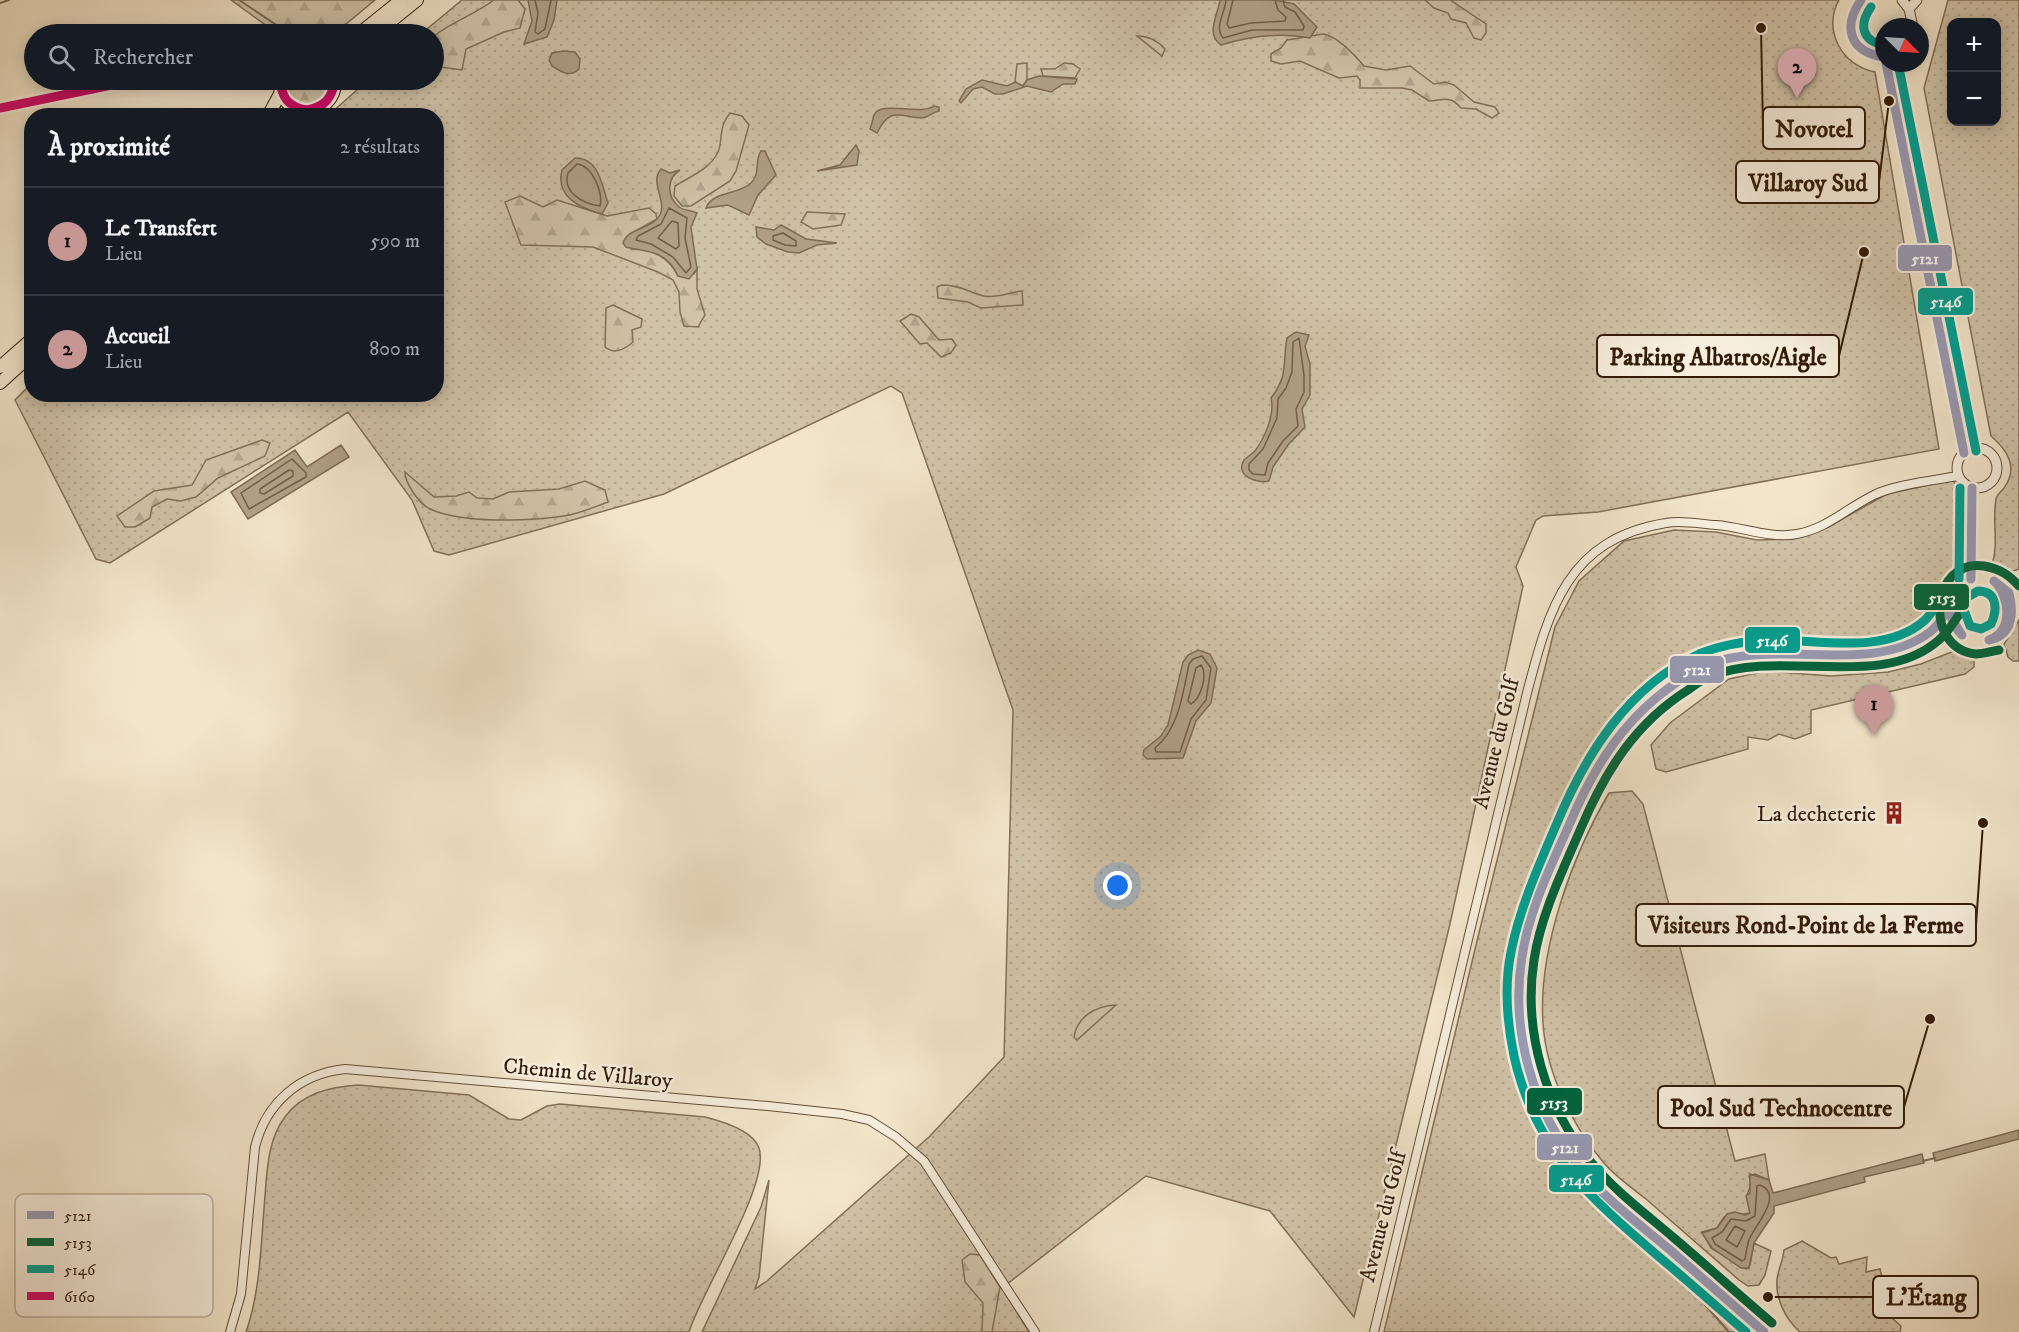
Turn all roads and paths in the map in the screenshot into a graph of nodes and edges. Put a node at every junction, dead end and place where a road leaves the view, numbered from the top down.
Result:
1 (401, 0) edge
2 (417, 0) edge
3 (1861, 0) edge
4 (1902, 0) edge
5 (1917, 0) edge
6 (1909, 9) junction
7 (1911, 18) edge
8 (371, 24) edge
9 (387, 24) edge
10 (1875, 55) edge
11 (1888, 72) edge
12 (1901, 72) edge
13 (61, 90) edge
14 (95, 90) edge
15 (278, 90) edge
16 (282, 90) edge
17 (334, 90) edge
18 (54, 95) junction
19 (0, 108) edge
20 (271, 108) edge
21 (289, 108) edge
22 (318, 108) edge
23 (24, 346) edge
24 (24, 361) edge
25 (0, 367) edge
26 (0, 383) edge
27 (1975, 448) junction
28 (1965, 453) junction
29 (1959, 476) junction
30 (230, 1332) edge
31 (1035, 1332) edge
32 (1374, 1332) edge

1 - 8 main road
2 - 9 main road
3 - 10 street
4 - 6 street
5 - 6 street
6 - 7 street
11 - 28 street
12 - 27 street
13 - 18 street
14 - 18 street
15 - 20 main road
16 - 21 main road
17 - 22 main road
18 - 19 street
23 - 25 main road
24 - 26 main road
27 - 28 street
27 - 29 street
28 - 29 street
29 - 32 street, Avenue du Golf
30 - 31 street, Chemin de Villaroy

